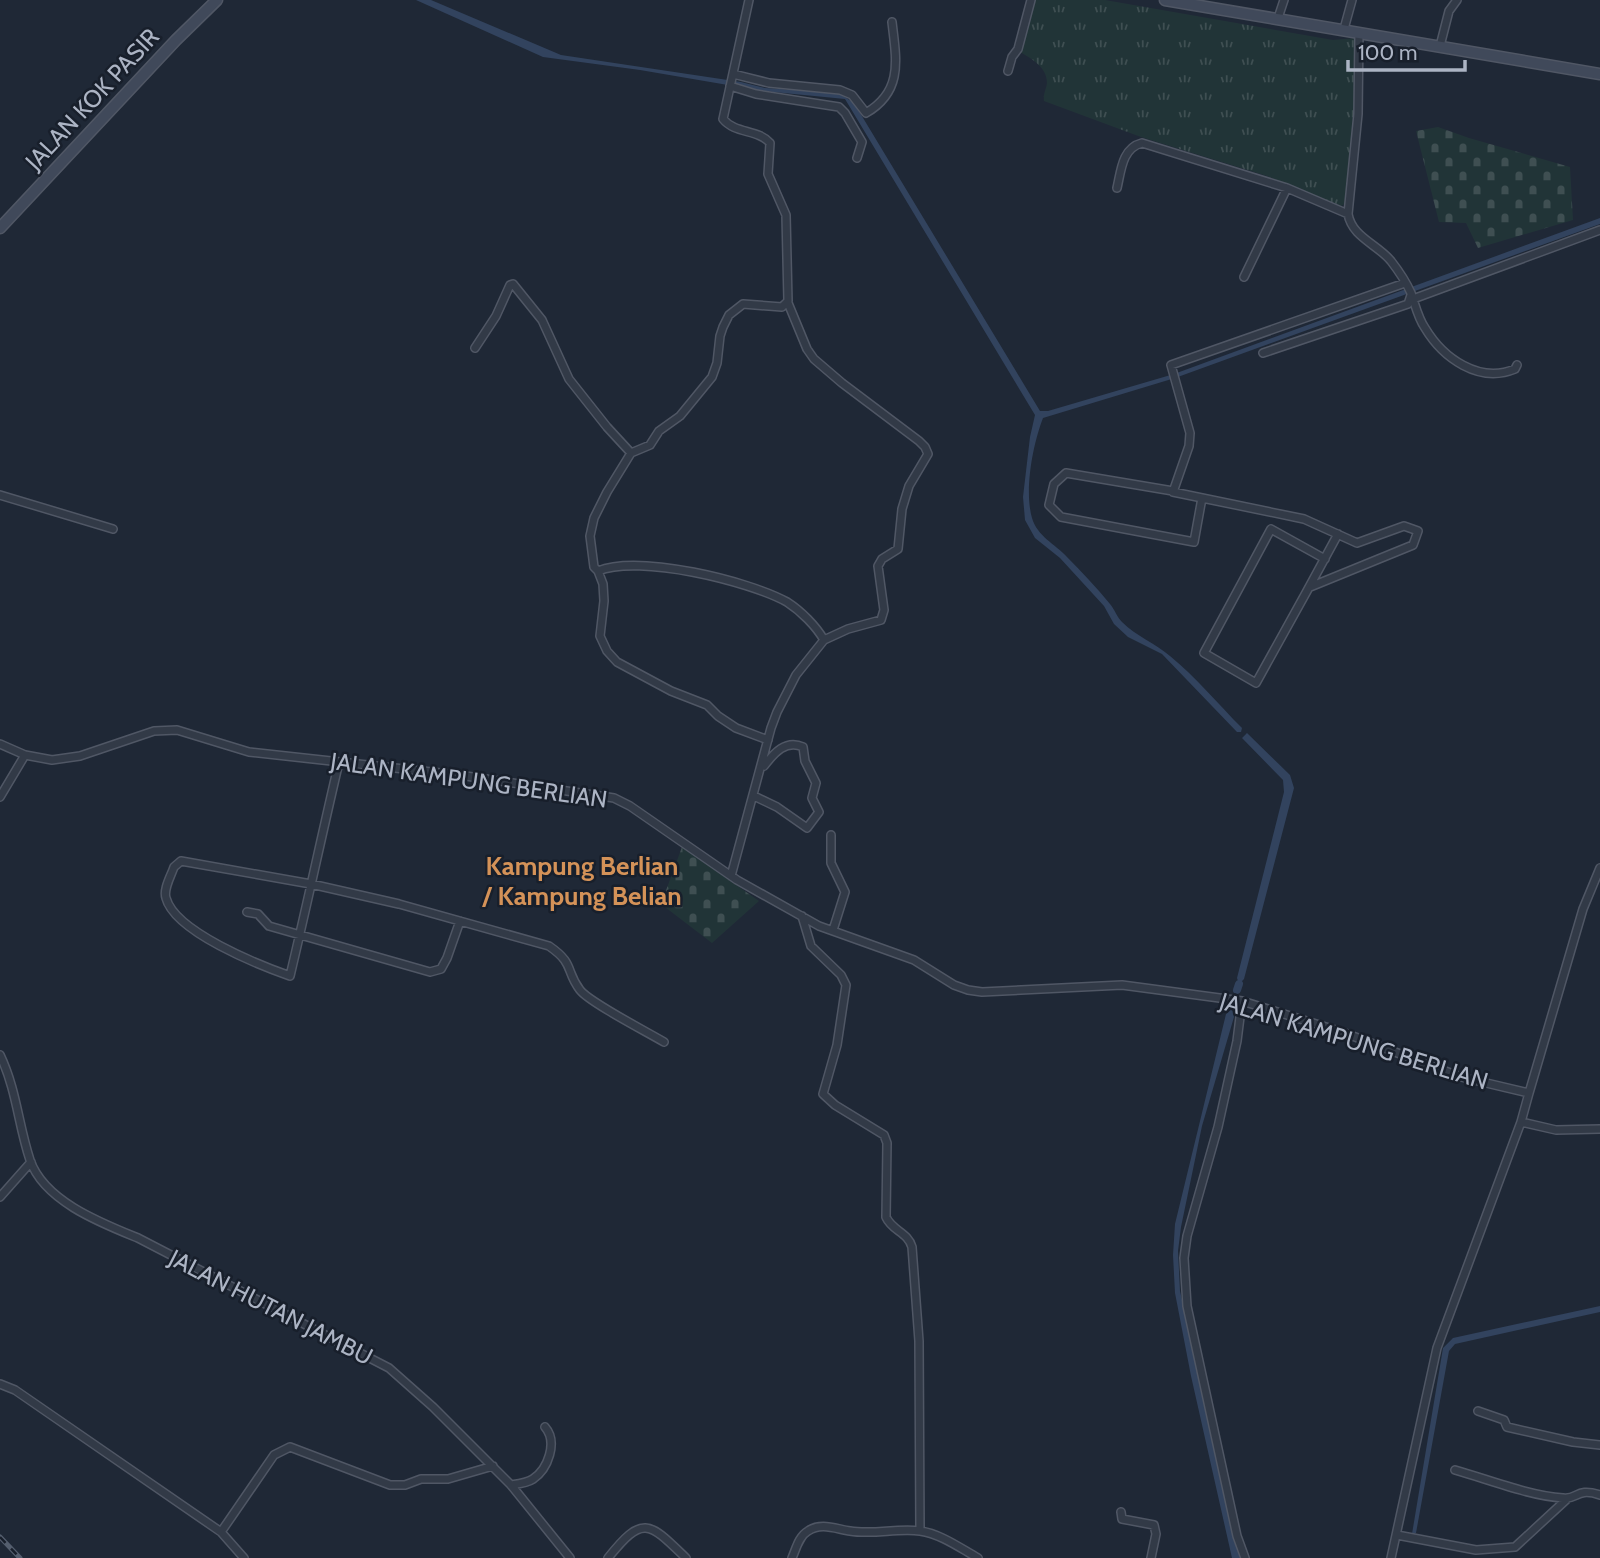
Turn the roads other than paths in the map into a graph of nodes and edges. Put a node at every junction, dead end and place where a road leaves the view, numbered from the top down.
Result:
1 (217, 0) edge
2 (749, 0) edge
3 (1031, 0) edge
4 (1165, 0) edge
5 (1283, 0) edge
6 (1352, 0) edge
7 (1457, 0) edge
8 (1278, 18) junction
9 (892, 22) dead end
10 (1344, 29) junction
11 (1359, 32) junction
12 (1440, 46) junction
13 (1008, 71) dead end
14 (733, 74) junction
15 (1600, 74) edge
16 (730, 86) junction
17 (857, 158) dead end
18 (1117, 188) dead end
19 (1287, 188) junction
20 (1348, 214) junction
21 (0, 228) edge
22 (1600, 230) edge
23 (1244, 277) dead end
24 (1409, 291) junction
25 (788, 303) junction
26 (475, 348) dead end
27 (1263, 353) dead end
28 (1517, 365) dead end
29 (631, 453) junction
30 (1173, 491) junction
31 (0, 495) edge
32 (1202, 498) junction
33 (113, 529) dead end
34 (1338, 534) junction
35 (1325, 559) junction
36 (598, 571) junction
37 (1310, 587) junction
38 (824, 640) junction
39 (768, 740) junction
40 (0, 744) edge
41 (25, 755) junction
42 (339, 762) junction
43 (761, 769) junction
44 (754, 796) junction
45 (0, 797) edge
46 (831, 835) dead end
47 (1600, 868) edge
48 (731, 876) junction
49 (311, 884) junction
50 (247, 912) dead end
51 (802, 916) junction
52 (460, 921) junction
53 (833, 930) junction
54 (300, 935) junction
55 (1242, 1001) junction
56 (664, 1042) dead end
57 (0, 1055) edge
58 (1529, 1093) junction
59 (1521, 1122) junction
60 (1600, 1129) edge
61 (31, 1162) junction
62 (0, 1197) edge
63 (0, 1384) edge
64 (1478, 1410) dead end
65 (545, 1427) dead end
66 (1600, 1445) edge
67 (493, 1466) junction
68 (1455, 1470) dead end
69 (511, 1485) junction
70 (1600, 1495) edge
71 (1567, 1499) junction
72 (1121, 1512) dead end
73 (920, 1531) junction
74 (222, 1532) junction
75 (1397, 1535) junction
76 (964, 1550) junction
77 (243, 1558) edge
78 (570, 1558) edge
79 (608, 1558) edge
80 (686, 1558) edge
81 (792, 1558) edge
82 (959, 1558) edge
83 (978, 1558) edge
84 (1150, 1558) edge
85 (1245, 1558) edge
86 (1391, 1558) edge

1 - 21 street, JALAN KOK PASIR
2 - 14 street
3 - 13 street
4 - 8 street
5 - 8 street
6 - 10 street
7 - 12 street
8 - 10 street
9 - 14 street
10 - 11 street
11 - 12 street
11 - 20 street
12 - 15 street
14 - 16 street
16 - 17 street
16 - 25 street
18 - 19 street
19 - 20 street
19 - 23 street
20 - 24 street
22 - 24 street
24 - 27 street
24 - 28 street
24 - 30 street
25 - 29 street
25 - 38 street
26 - 29 street
29 - 36 street
30 - 32 street
30 - 32 street
31 - 33 street
32 - 34 street
34 - 35 street
34 - 37 street
35 - 37 street
35 - 37 street
36 - 38 street
36 - 39 street
38 - 39 street
39 - 43 street
40 - 41 street, JALAN KAMPUNG BERLIAN
41 - 42 street, JALAN KAMPUNG BERLIAN
41 - 45 street
42 - 48 street, JALAN KAMPUNG BERLIAN
42 - 49 street
43 - 44 street
43 - 44 street
44 - 48 street
46 - 53 street
47 - 58 street
48 - 51 street, JALAN KAMPUNG BERLIAN
49 - 52 street
49 - 54 street
49 - 54 street
50 - 54 street
51 - 53 street, JALAN KAMPUNG BERLIAN
51 - 73 street
52 - 54 street
52 - 56 street
53 - 55 street, JALAN KAMPUNG BERLIAN
55 - 58 street, JALAN KAMPUNG BERLIAN
55 - 85 street
57 - 61 street, JALAN HUTAN JAMBU
58 - 59 street
59 - 60 street
59 - 75 street
61 - 62 street
61 - 67 street, JALAN HUTAN JAMBU
63 - 74 street
64 - 66 street
65 - 69 street
67 - 69 street, JALAN HUTAN JAMBU
67 - 74 street
68 - 71 street
69 - 78 street, JALAN HUTAN JAMBU
70 - 71 street
71 - 75 street
72 - 84 street
73 - 76 street
73 - 81 street
74 - 77 street
75 - 86 street
76 - 82 street
76 - 83 street
79 - 80 street

